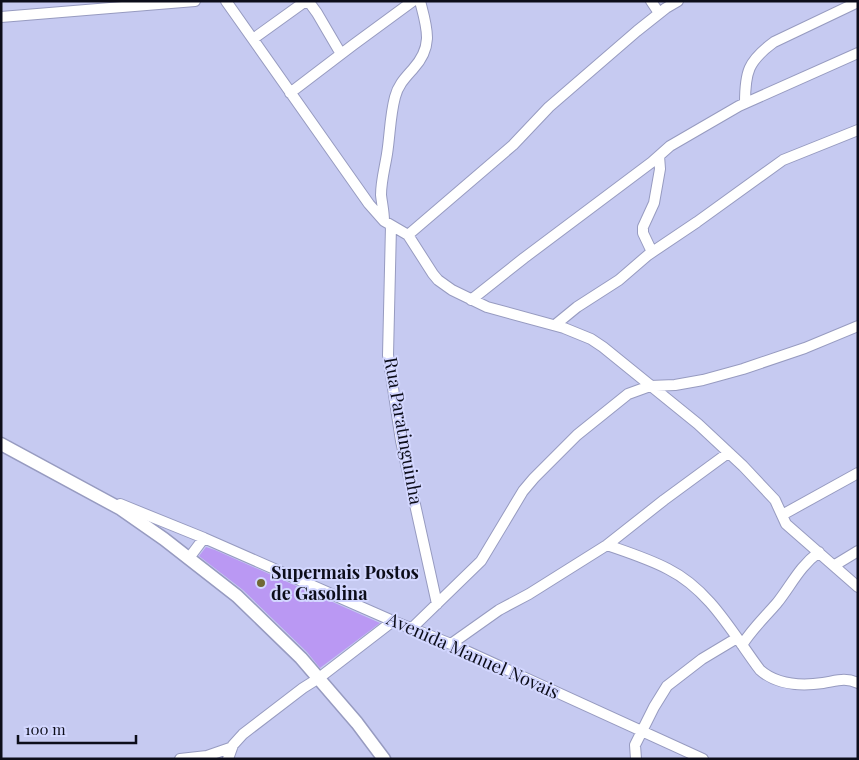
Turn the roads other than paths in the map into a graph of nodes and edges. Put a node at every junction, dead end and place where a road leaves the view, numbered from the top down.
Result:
1 (195, 1) edge
2 (226, 1) edge
3 (414, 1) edge
4 (420, 1) edge
5 (651, 1) edge
6 (678, 1) edge
7 (858, 2) edge
8 (659, 14) junction
9 (1, 17) edge
10 (253, 39) junction
11 (858, 53) edge
12 (341, 54) junction
13 (290, 93) junction
14 (745, 103) junction
15 (858, 130) edge
16 (659, 156) junction
17 (388, 224) junction
18 (408, 235) junction
19 (652, 252) junction
20 (471, 300) junction
21 (555, 325) junction
22 (858, 326) edge
23 (650, 386) junction
24 (1, 444) edge
25 (728, 453) junction
26 (858, 472) edge
27 (782, 515) junction
28 (143, 518) junction
29 (204, 538) junction
30 (607, 545) junction
31 (858, 551) edge
32 (819, 552) junction
33 (189, 558) junction
34 (835, 565) junction
35 (858, 587) edge
36 (437, 604) junction
37 (393, 621) junction
38 (412, 628) junction
39 (739, 641) junction
40 (451, 644) junction
41 (319, 678) junction
42 (858, 683) edge
43 (642, 731) junction
44 (229, 754) edge
45 (180, 759) edge
46 (384, 759) edge
47 (636, 759) edge
48 (703, 759) edge

1 - 9 street
2 - 10 street
3 - 12 street
4 - 17 street, Rua Paratinguinha
5 - 8 street
6 - 8 street
7 - 14 street
8 - 18 street
10 - 12 street
10 - 13 street
11 - 14 street
12 - 13 street
13 - 17 street
14 - 16 street
15 - 19 street
16 - 19 street
16 - 20 street
17 - 18 street
17 - 36 street, Rua Paratinguinha
18 - 20 street
19 - 21 street
20 - 21 street
21 - 23 street
22 - 23 street
23 - 25 street
23 - 36 street
24 - 28 main road
25 - 27 street
25 - 30 street
26 - 27 street
27 - 32 street
28 - 29 street, Avenida Manuel Novais
28 - 33 main road
29 - 33 street
29 - 37 street, Avenida Manuel Novais
30 - 39 street
30 - 40 street
31 - 34 street
32 - 34 street
32 - 39 street
33 - 41 main road
34 - 35 street
36 - 38 street
37 - 38 street, Avenida Manuel Novais
37 - 41 street
38 - 40 street, Avenida Manuel Novais
39 - 42 street
39 - 43 street
40 - 43 street, Avenida Manuel Novais
41 - 44 street
41 - 46 main road
43 - 47 street
43 - 48 street, Avenida Manuel Novais
44 - 45 street

